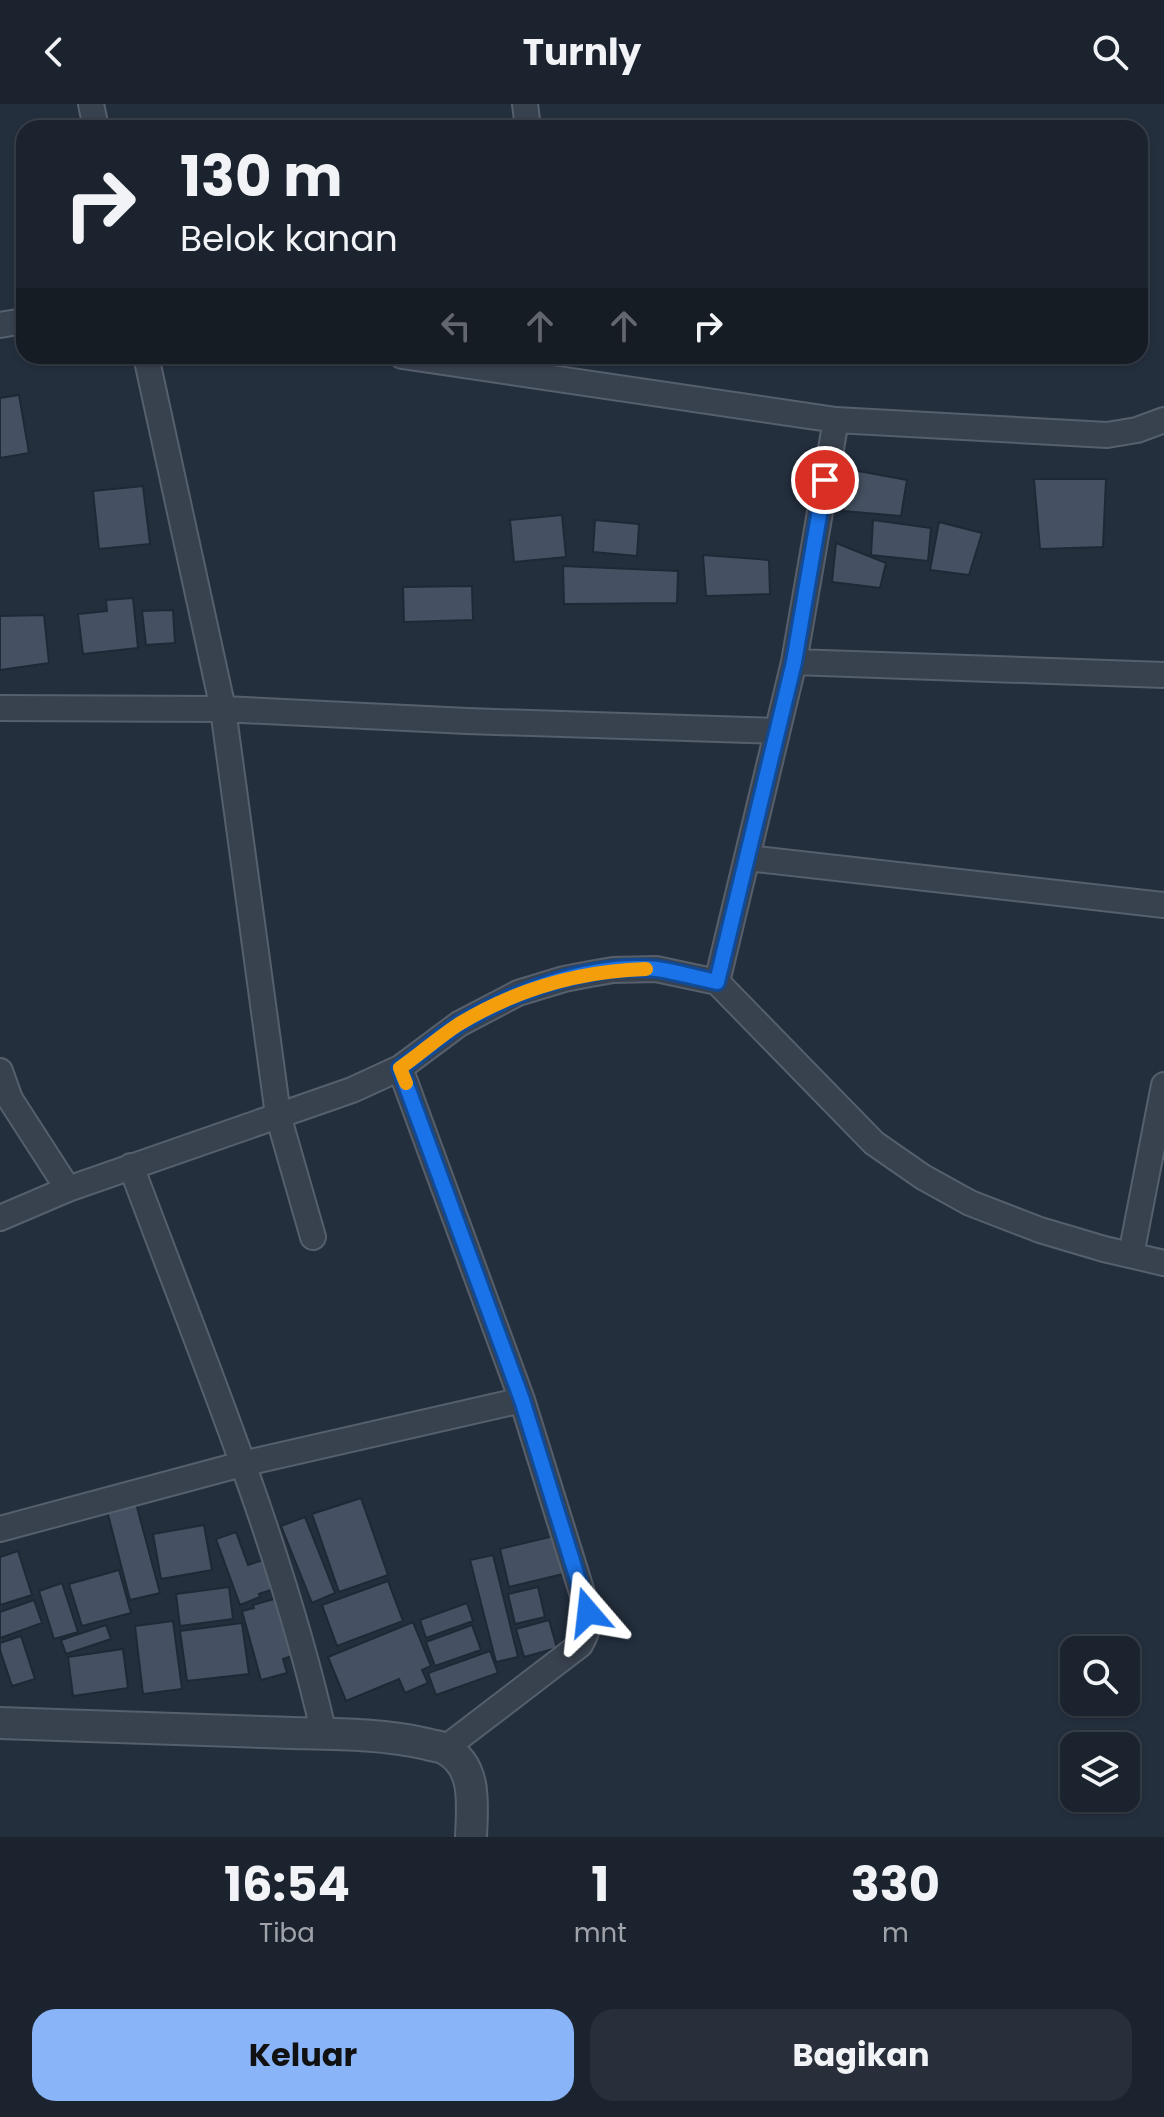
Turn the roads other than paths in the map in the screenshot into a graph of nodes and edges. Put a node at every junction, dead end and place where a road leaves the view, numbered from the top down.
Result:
1 (148, 364) edge
2 (513, 364) edge
3 (836, 420) junction
4 (1164, 420) edge
5 (794, 662) junction
6 (1164, 675) edge
7 (0, 708) edge
8 (223, 709) junction
9 (776, 731) junction
10 (748, 858) junction
11 (1164, 905) edge
12 (717, 982) junction
13 (400, 1068) junction
14 (0, 1071) edge
15 (1164, 1085) edge
16 (278, 1115) junction
17 (131, 1166) junction
18 (68, 1189) junction
19 (0, 1218) edge
20 (313, 1237) dead end
21 (1131, 1255) junction
22 (1164, 1263) edge
23 (522, 1400) junction
24 (242, 1464) junction
25 (0, 1529) edge
26 (0, 1723) edge
27 (324, 1734) junction
28 (444, 1749) junction
29 (471, 1837) edge

1 - 8 street
2 - 3 street
3 - 4 street
3 - 5 street
5 - 6 street
5 - 9 street
7 - 8 street
8 - 9 street
8 - 16 street
9 - 10 street
10 - 11 street
10 - 12 street
12 - 13 street
12 - 21 street
13 - 16 street
13 - 23 street
14 - 18 street
15 - 21 street
16 - 17 street
16 - 20 street
17 - 18 street
17 - 24 street
18 - 19 street
21 - 22 street
23 - 24 street
23 - 28 street
24 - 25 street
24 - 27 street
26 - 27 street
27 - 28 street
28 - 29 street

